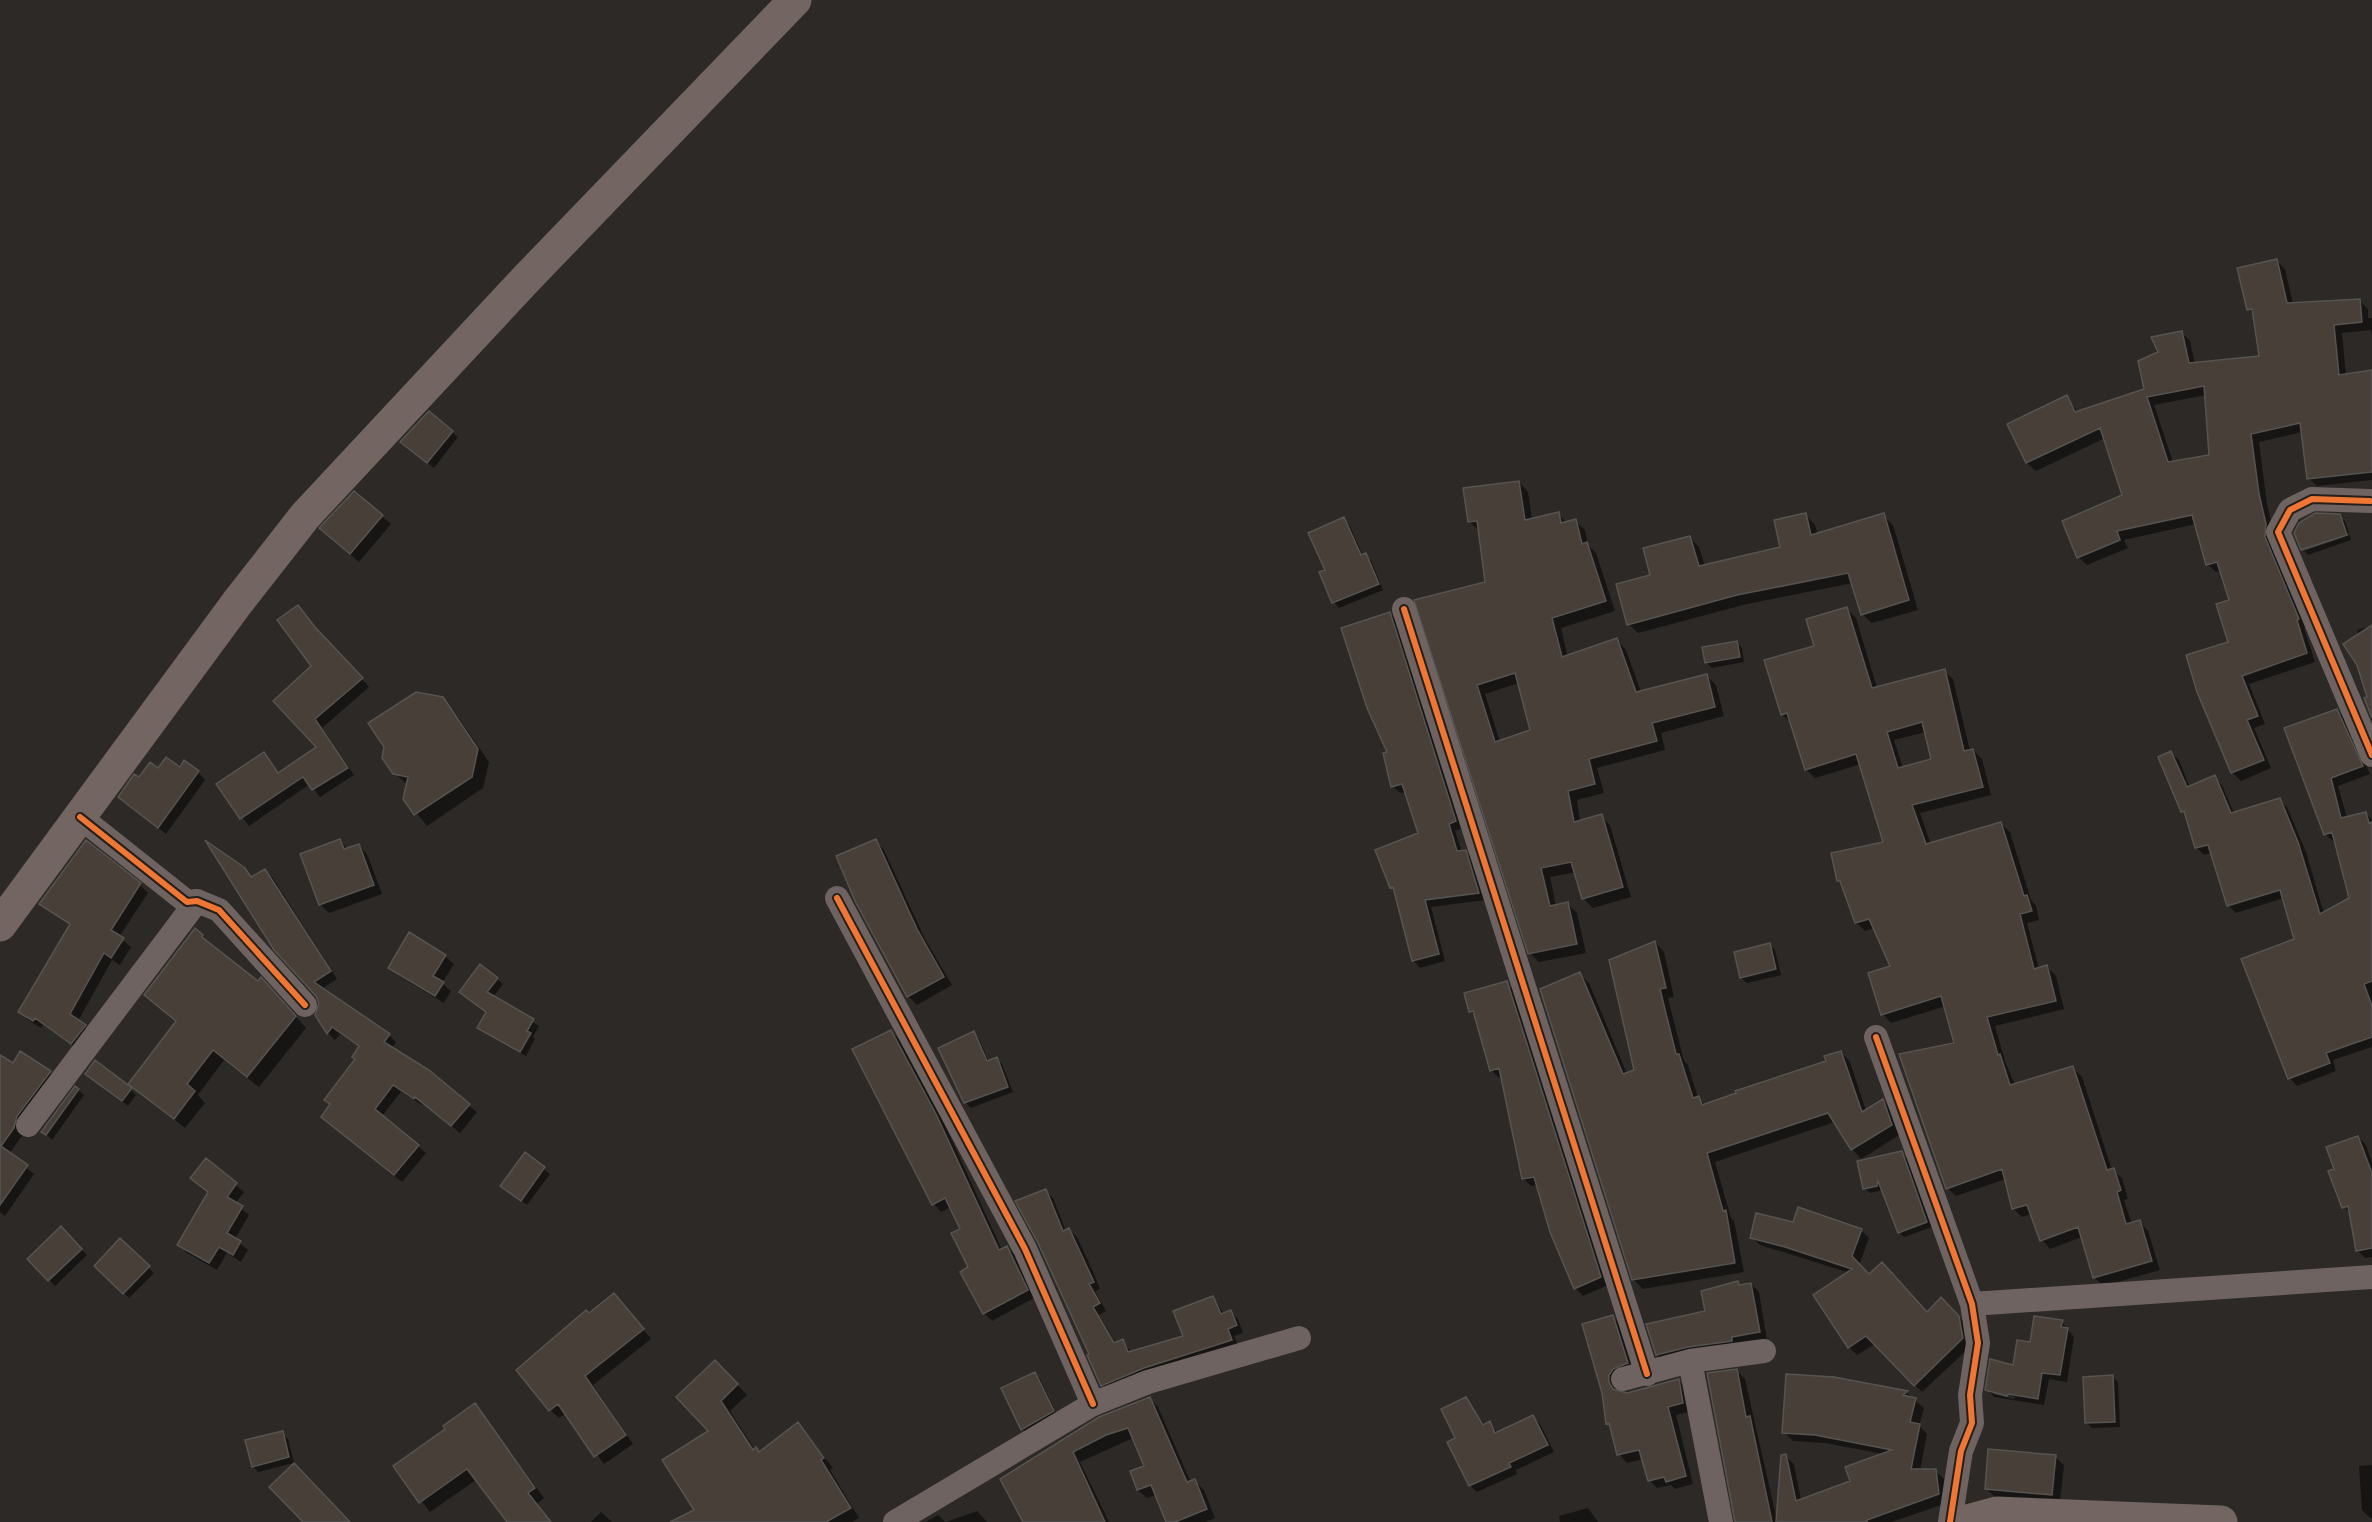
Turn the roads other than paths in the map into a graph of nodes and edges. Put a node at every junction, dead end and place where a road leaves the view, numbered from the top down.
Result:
1 (795, 0) edge
2 (2370, 501) dead end
3 (1404, 609) dead end
4 (2372, 754) edge
5 (80, 817) junction
6 (837, 898) dead end
7 (197, 901) junction
8 (0, 925) edge
9 (305, 1005) dead end
10 (1876, 1037) dead end
11 (28, 1125) dead end
12 (2372, 1277) edge
13 (1972, 1304) junction
14 (1299, 1338) dead end
15 (1764, 1351) dead end
16 (1690, 1361) junction
17 (1093, 1404) junction
18 (895, 1522) edge
19 (1721, 1522) edge
20 (1950, 1522) edge
21 (1964, 1522) edge
22 (2215, 1522) edge
23 (2221, 1522) edge

1 - 5 main road
2 - 4 street
3 - 16 street
5 - 7 street
5 - 8 main road
6 - 17 street
7 - 9 street
7 - 11 street
10 - 13 street
12 - 13 street
13 - 20 street
14 - 17 street
15 - 16 street
16 - 19 street
17 - 18 street
21 - 22 main road
22 - 23 main road

